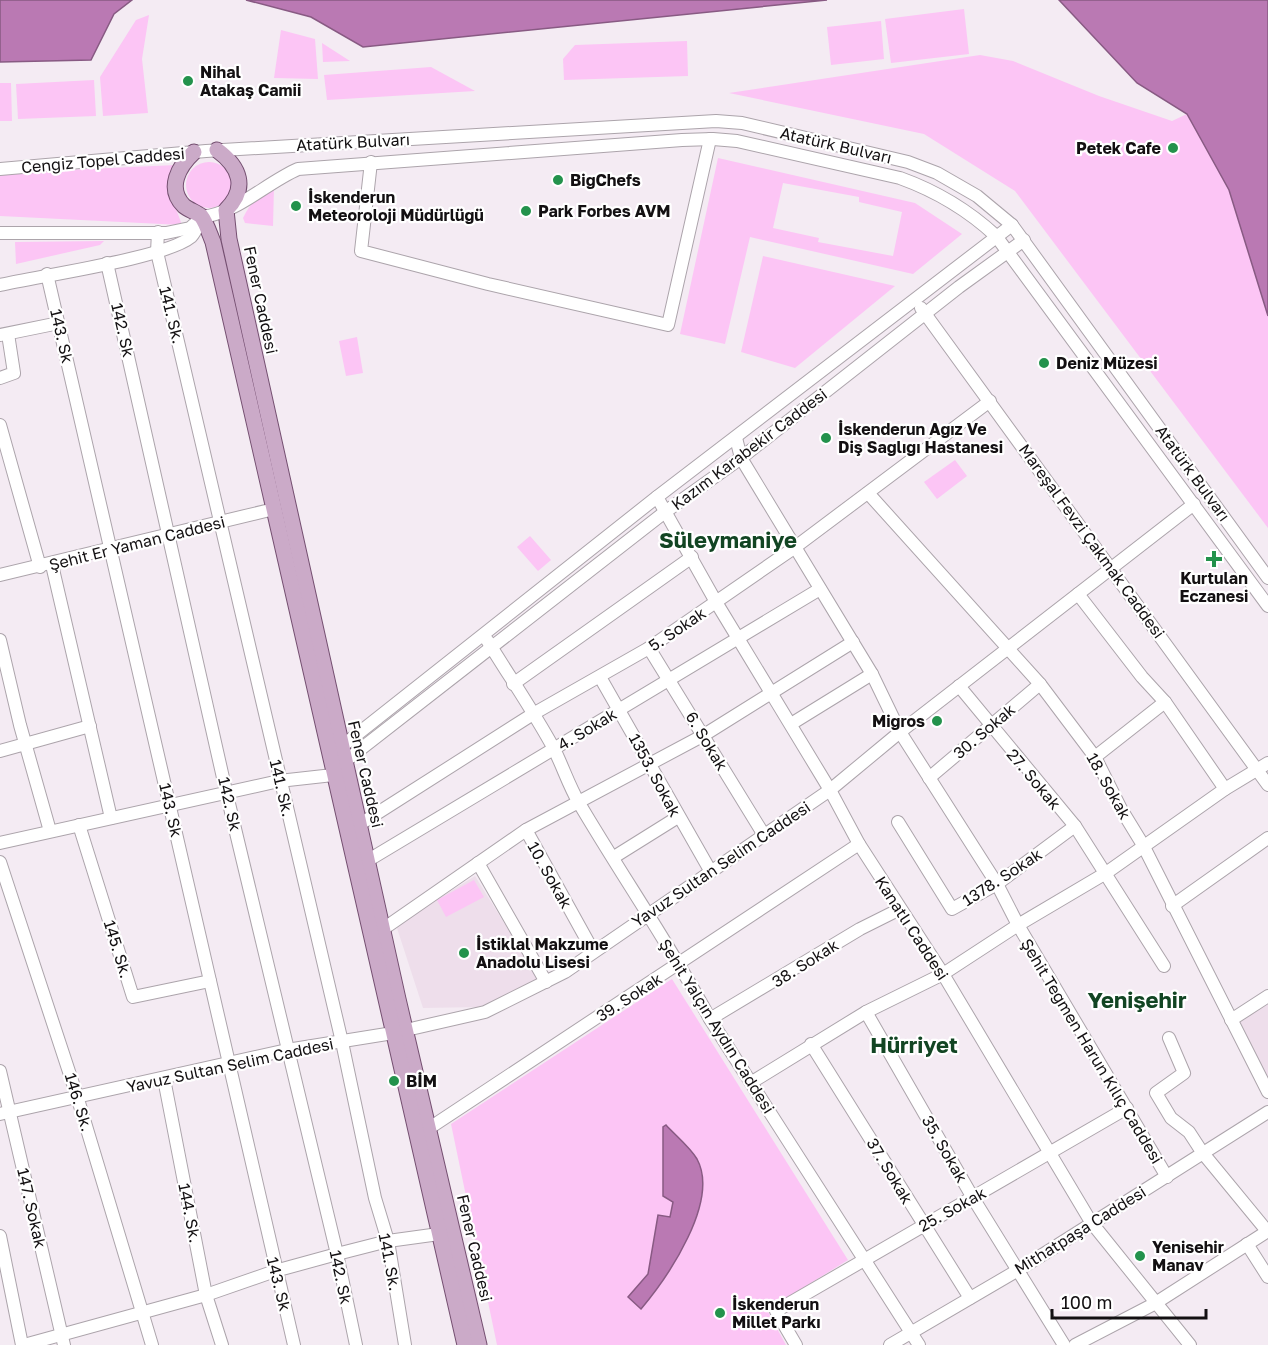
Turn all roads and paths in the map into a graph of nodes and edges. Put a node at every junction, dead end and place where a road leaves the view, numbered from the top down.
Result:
1 (710, 139) junction
2 (206, 151) junction
3 (371, 162) junction
4 (0, 169) edge
5 (226, 210) junction
6 (202, 217) junction
7 (1012, 225) junction
8 (158, 232) junction
9 (0, 233) edge
10 (996, 236) junction
11 (1024, 240) junction
12 (1010, 251) junction
13 (157, 252) junction
14 (107, 263) junction
15 (47, 274) junction
16 (0, 285) edge
17 (914, 298) junction
18 (925, 313) junction
19 (59, 323) junction
20 (4, 334) edge
21 (0, 378) edge
22 (990, 401) junction
23 (0, 425) edge
24 (736, 438) junction
25 (741, 458) junction
26 (868, 493) junction
27 (657, 497) junction
28 (1194, 504) junction
29 (274, 509) junction
30 (665, 512) junction
31 (222, 522) junction
32 (169, 535) junction
33 (794, 548) junction
34 (111, 550) junction
35 (692, 557) junction
36 (46, 566) junction
37 (1112, 567) junction
38 (0, 575) edge
39 (1268, 578) edge
40 (820, 589) junction
41 (1078, 594) junction
42 (716, 602) junction
43 (1268, 606) edge
44 (483, 633) junction
45 (738, 639) junction
46 (0, 640) edge
47 (853, 642) junction
48 (491, 646) junction
49 (649, 648) junction
50 (1008, 648) junction
51 (872, 674) junction
52 (600, 677) junction
53 (670, 679) junction
54 (513, 684) junction
55 (1040, 684) junction
56 (959, 686) junction
57 (772, 692) junction
58 (1165, 702) junction
59 (620, 710) junction
60 (533, 714) junction
61 (791, 724) junction
62 (90, 726) junction
63 (990, 726) junction
64 (900, 732) junction
65 (704, 735) junction
66 (26, 746) junction
67 (554, 749) junction
68 (0, 751) edge
69 (1095, 757) junction
70 (650, 763) junction
71 (339, 764) junction
72 (1263, 766) edge
73 (928, 778) junction
74 (279, 781) junction
75 (1268, 785) edge
76 (1225, 789) junction
77 (830, 790) junction
78 (226, 791) junction
79 (578, 802) junction
80 (171, 807) junction
81 (678, 817) junction
82 (111, 818) junction
83 (898, 822) dead end
84 (79, 825) junction
85 (1075, 826) junction
86 (353, 829) junction
87 (526, 830) junction
88 (50, 831) junction
89 (764, 835) junction
90 (1268, 838) edge
91 (0, 843) edge
92 (859, 844) junction
93 (1143, 845) junction
94 (614, 857) junction
95 (0, 862) edge
96 (478, 863) junction
97 (362, 867) junction
98 (711, 872) junction
99 (1106, 873) junction
100 (997, 884) junction
101 (1172, 906) junction
102 (900, 909) junction
103 (647, 916) junction
104 (1018, 925) junction
105 (377, 934) junction
106 (593, 951) junction
107 (680, 964) junction
108 (1164, 966) dead end
109 (943, 974) junction
110 (210, 981) junction
111 (546, 982) junction
112 (1268, 996) edge
113 (866, 1012) junction
114 (710, 1019) junction
115 (1231, 1020) junction
116 (399, 1032) junction
117 (1169, 1038) dead end
118 (342, 1042) junction
119 (811, 1044) junction
120 (287, 1050) junction
121 (229, 1064) junction
122 (0, 1071) edge
123 (164, 1079) junction
124 (752, 1082) junction
125 (1268, 1092) edge
126 (77, 1096) junction
127 (1127, 1108) junction
128 (5, 1113) edge
129 (1268, 1113) edge
130 (428, 1129) junction
131 (1202, 1152) junction
132 (1050, 1154) junction
133 (1167, 1177) junction
134 (973, 1198) junction
135 (1091, 1222) junction
136 (923, 1225) junction
137 (1268, 1231) edge
138 (440, 1234) junction
139 (0, 1236) edge
140 (388, 1241) junction
141 (1247, 1244) junction
142 (337, 1254) junction
143 (866, 1260) junction
144 (1020, 1269) junction
145 (275, 1271) junction
146 (1268, 1277) edge
147 (206, 1295) junction
148 (970, 1298) junction
149 (1154, 1304) junction
150 (142, 1312) junction
151 (911, 1332) junction
152 (63, 1340) edge
153 (23, 1345) edge
154 (152, 1345) edge
155 (222, 1345) edge
156 (294, 1345) edge
157 (356, 1345) edge
158 (405, 1345) edge
159 (465, 1345) edge
160 (479, 1345) edge
161 (796, 1345) edge
162 (890, 1345) edge
163 (919, 1345) edge
164 (1065, 1345) edge
165 (1075, 1345) edge
166 (1190, 1345) edge

1 - 3 street, Atatürk Bulvarı
1 - 3 street
1 - 10 street, Atatürk Bulvarı
2 - 4 street, Cengiz Topel Caddesi
2 - 5 main road
2 - 6 main road
2 - 7 street, Atatürk Bulvarı
3 - 5 street, Atatürk Bulvarı
5 - 6 street
5 - 71 main road, Fener Caddesi
6 - 8 street
6 - 13 street
6 - 29 main road, Fener Caddesi
7 - 10 street, Kazım Karabekir Caddesi
7 - 11 street, Atatürk Bulvarı
8 - 9 street
8 - 13 street, 141. Sk.
10 - 12 street, Atatürk Bulvarı
10 - 17 street, Kazım Karabekir Caddesi
11 - 12 street, Kazım Karabekir Caddesi
11 - 39 street, Atatürk Bulvarı
12 - 18 street, Kazım Karabekir Caddesi
12 - 28 street, Atatürk Bulvarı
13 - 14 street
13 - 31 street, 141. Sk.
14 - 15 street
14 - 32 street, 142. Sk
15 - 16 street
15 - 19 street, 143. Sk
17 - 18 street, Mareşal Fevzi Çakmak Caddesi
17 - 24 street, Kazım Karabekir Caddesi
18 - 22 street, Mareşal Fevzi Çakmak Caddesi
18 - 25 street, Kazım Karabekir Caddesi
19 - 20 street
19 - 34 street, 143. Sk
20 - 21 street
22 - 26 street, 5. Sokak
22 - 37 street, Mareşal Fevzi Çakmak Caddesi
23 - 36 street
24 - 25 street
24 - 27 street, Kazım Karabekir Caddesi
25 - 30 street, Kazım Karabekir Caddesi
25 - 33 street
26 - 33 street, 5. Sokak
26 - 50 street, 18. Sokak
27 - 30 street, Kanatlı Caddesi
27 - 44 street, Kazım Karabekir Caddesi
28 - 37 street, Yavuz Sultan Selim Caddesi
28 - 43 street, Atatürk Bulvarı
29 - 31 street, Şehit Er Yaman Caddesi
29 - 71 main road, Fener Caddesi
30 - 35 street, Kanatlı Caddesi
30 - 48 street, Kazım Karabekir Caddesi
31 - 32 street, Şehit Er Yaman Caddesi
31 - 74 street, 141. Sk.
32 - 34 street, Şehit Er Yaman Caddesi
32 - 78 street, 142. Sk
33 - 40 street
33 - 42 street, 5. Sokak
34 - 36 street, Şehit Er Yaman Caddesi
34 - 80 street, 143. Sk
35 - 42 street, Kanatlı Caddesi
35 - 54 street
36 - 38 street, Şehit Er Yaman Caddesi
36 - 62 street
37 - 41 street, Yavuz Sultan Selim Caddesi
37 - 72 street, Mareşal Fevzi Çakmak Caddesi
40 - 45 street, 4. Sokak
40 - 47 street
41 - 50 street, Yavuz Sultan Selim Caddesi
41 - 58 street
42 - 45 street, Kanatlı Caddesi
42 - 49 street, 5. Sokak
44 - 48 street, Şehit Yalçın Aydın Caddesi
44 - 71 street, Kazım Karabekir Caddesi
45 - 53 street, 4. Sokak
45 - 57 street, Kanatlı Caddesi
46 - 66 street
47 - 51 street
47 - 57 street
48 - 54 street, Şehit Yalçın Aydın Caddesi
48 - 71 street, Kazım Karabekir Caddesi
49 - 52 street, 5. Sokak
49 - 53 street, 6. Sokak
50 - 55 street, 18. Sokak
50 - 56 street, Yavuz Sultan Selim Caddesi
51 - 61 street
51 - 64 street
52 - 59 street, 1353. Sokak
52 - 60 street, 5. Sokak
53 - 59 street, 4. Sokak
53 - 65 street, 6. Sokak
54 - 60 street, Şehit Yalçın Aydın Caddesi
55 - 63 street, 30. Sokak
55 - 69 street, 18. Sokak
56 - 63 street, 27. Sokak
56 - 64 street, Yavuz Sultan Selim Caddesi
57 - 61 street, Kanatlı Caddesi
57 - 65 street
58 - 69 street
58 - 76 street
59 - 67 street, 4. Sokak
59 - 70 street, 1353. Sokak
60 - 67 street, Şehit Yalçın Aydın Caddesi
60 - 86 street, 5. Sokak
61 - 77 street, Kanatlı Caddesi
62 - 66 street
62 - 82 street
63 - 73 street, 30. Sokak
63 - 85 street, 27. Sokak
64 - 73 street
64 - 77 street, Yavuz Sultan Selim Caddesi
65 - 70 street
65 - 89 street, 6. Sokak
66 - 68 street
66 - 88 street
67 - 79 street, Şehit Yalçın Aydın Caddesi
67 - 97 street, 4. Sokak
69 - 93 street, 18. Sokak
70 - 79 street
70 - 81 street, 1353. Sokak
71 - 74 street
71 - 86 main road, Fener Caddesi
72 - 75 street, Mareşal Fevzi Çakmak Caddesi
72 - 76 street
73 - 100 street
74 - 78 street
74 - 118 street, 141. Sk.
76 - 93 street
77 - 89 street, Yavuz Sultan Selim Caddesi
77 - 92 street, Kanatlı Caddesi
78 - 80 street
78 - 120 street, 142. Sk
79 - 87 street
79 - 94 street, Şehit Yalçın Aydın Caddesi
80 - 82 street
80 - 110 street, 143. Sk
81 - 94 street
81 - 98 street, 1353. Sokak
82 - 84 street
83 - 100 street, 1378. Sokak
84 - 88 street
84 - 110 street, 145. Sk.
85 - 99 street, 27. Sokak
85 - 100 street, 1378. Sokak
86 - 97 main road, Fener Caddesi
87 - 96 street
87 - 106 street, 10. Sokak
88 - 91 street
89 - 98 street, Yavuz Sultan Selim Caddesi
90 - 101 street
92 - 102 street, Kanatlı Caddesi
92 - 107 street, 39. Sokak
93 - 99 street
93 - 101 street, 18. Sokak
94 - 103 street, Şehit Yalçın Aydın Caddesi
95 - 126 street, 146. Sk.
96 - 105 street
96 - 111 street
97 - 105 main road, Fener Caddesi
98 - 103 street, Yavuz Sultan Selim Caddesi
99 - 104 street
99 - 108 street, 27. Sokak
100 - 104 street
101 - 115 street, 18. Sokak
102 - 109 street, Kanatlı Caddesi
102 - 114 street, 38. Sokak
103 - 106 street, Yavuz Sultan Selim Caddesi
103 - 107 street, Şehit Yalçın Aydın Caddesi
104 - 109 street
104 - 127 street, Şehit Teğmen Harun Kılıç Caddesi
105 - 116 main road, Fener Caddesi
106 - 111 street, Yavuz Sultan Selim Caddesi
107 - 114 street, Şehit Yalçın Aydın Caddesi
107 - 130 street, 39. Sokak
109 - 113 street
109 - 132 street, Kanatlı Caddesi
110 - 121 street, 143. Sk
111 - 116 street, Yavuz Sultan Selim Caddesi
112 - 115 street
113 - 119 street
113 - 134 street, 35. Sokak
114 - 124 street, Şehit Yalçın Aydın Caddesi
115 - 125 street, 18. Sokak
116 - 118 street, Yavuz Sultan Selim Caddesi
116 - 130 main road, Fener Caddesi
116 - 138 main road, Fener Caddesi
117 - 131 street
118 - 120 street, Yavuz Sultan Selim Caddesi
118 - 140 street, 141. Sk.
119 - 124 street
119 - 136 street, 37. Sokak
120 - 121 street, Yavuz Sultan Selim Caddesi
120 - 142 street, 142. Sk
121 - 123 street, Yavuz Sultan Selim Caddesi
121 - 145 street, 143. Sk
122 - 128 street, 147. Sokak
123 - 126 street, Yavuz Sultan Selim Caddesi
123 - 147 street, 144. Sk.
124 - 143 street, Şehit Yalçın Aydın Caddesi
126 - 128 street, Yavuz Sultan Selim Caddesi
126 - 150 street, 146. Sk.
127 - 132 street, 25. Sokak
127 - 133 street, Şehit Teğmen Harun Kılıç Caddesi
128 - 152 street, 147. Sokak
129 - 131 street, Mithatpaşa Caddesi
130 - 160 main road, Fener Caddesi
131 - 133 street, Mithatpaşa Caddesi
131 - 137 street
132 - 134 street, 25. Sokak
132 - 135 street, Kanatlı Caddesi
133 - 135 street, Mithatpaşa Caddesi
134 - 136 street, 25. Sokak
134 - 144 street, 35. Sokak
135 - 144 street, Mithatpaşa Caddesi
135 - 149 street, Kanatlı Caddesi
136 - 143 street, 25. Sokak
136 - 148 street, 37. Sokak
137 - 141 street
138 - 140 street
138 - 159 main road, Fener Caddesi
139 - 153 street
140 - 142 street
140 - 158 street, 141. Sk.
141 - 146 street
141 - 149 street
142 - 145 street
142 - 157 street, 142. Sk
143 - 151 street, Şehit Yalçın Aydın Caddesi
143 - 161 street, 25. Sokak
144 - 148 street, Mithatpaşa Caddesi
144 - 164 street, 35. Sokak
145 - 147 street
145 - 156 street, 143. Sk
147 - 150 street
147 - 155 street, 144. Sk.
148 - 151 street, Mithatpaşa Caddesi
149 - 165 street
149 - 166 street, Kanatlı Caddesi
150 - 152 street
150 - 154 street, 146. Sk.
151 - 162 street, Mithatpaşa Caddesi
151 - 163 street, Şehit Yalçın Aydın Caddesi
152 - 153 street

